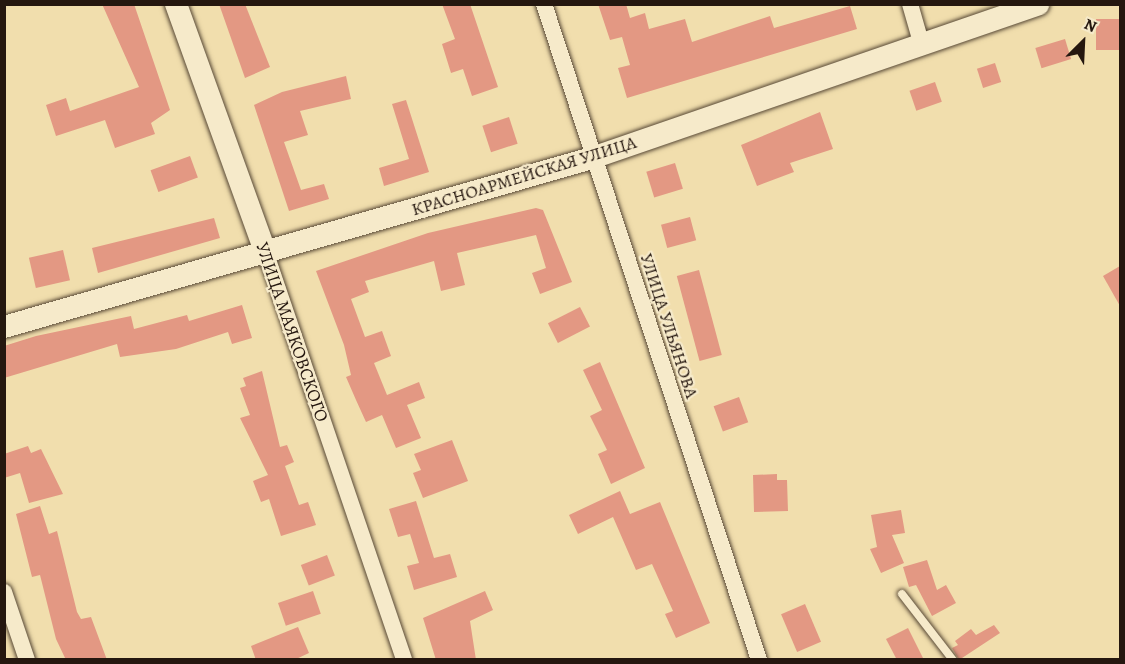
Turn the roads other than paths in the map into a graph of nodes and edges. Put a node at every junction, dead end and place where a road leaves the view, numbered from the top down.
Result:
1 (176, 4) edge
2 (544, 4) edge
3 (910, 4) edge
4 (1038, 4) edge
5 (921, 42) junction
6 (592, 158) junction
7 (264, 251) junction
8 (4, 327) edge
9 (4, 592) edge
10 (902, 594) dead end
11 (27, 660) edge
12 (405, 660) edge
13 (759, 660) edge
14 (953, 660) edge

1 - 7 street, УЛИЦА МАЯКОВСКОГО
2 - 6 street, УЛИЦА УЛЬЯНОВА
3 - 5 street
4 - 5 street, КРАСНОАРМЕЙСКАЯ УЛИЦА
5 - 6 street, КРАСНОАРМЕЙСКАЯ УЛИЦА
6 - 7 street, КРАСНОАРМЕЙСКАЯ УЛИЦА
6 - 13 street, УЛИЦА УЛЬЯНОВА
7 - 8 street, КРАСНОАРМЕЙСКАЯ УЛИЦА
7 - 12 street, УЛИЦА МАЯКОВСКОГО
9 - 11 street
10 - 14 lane

